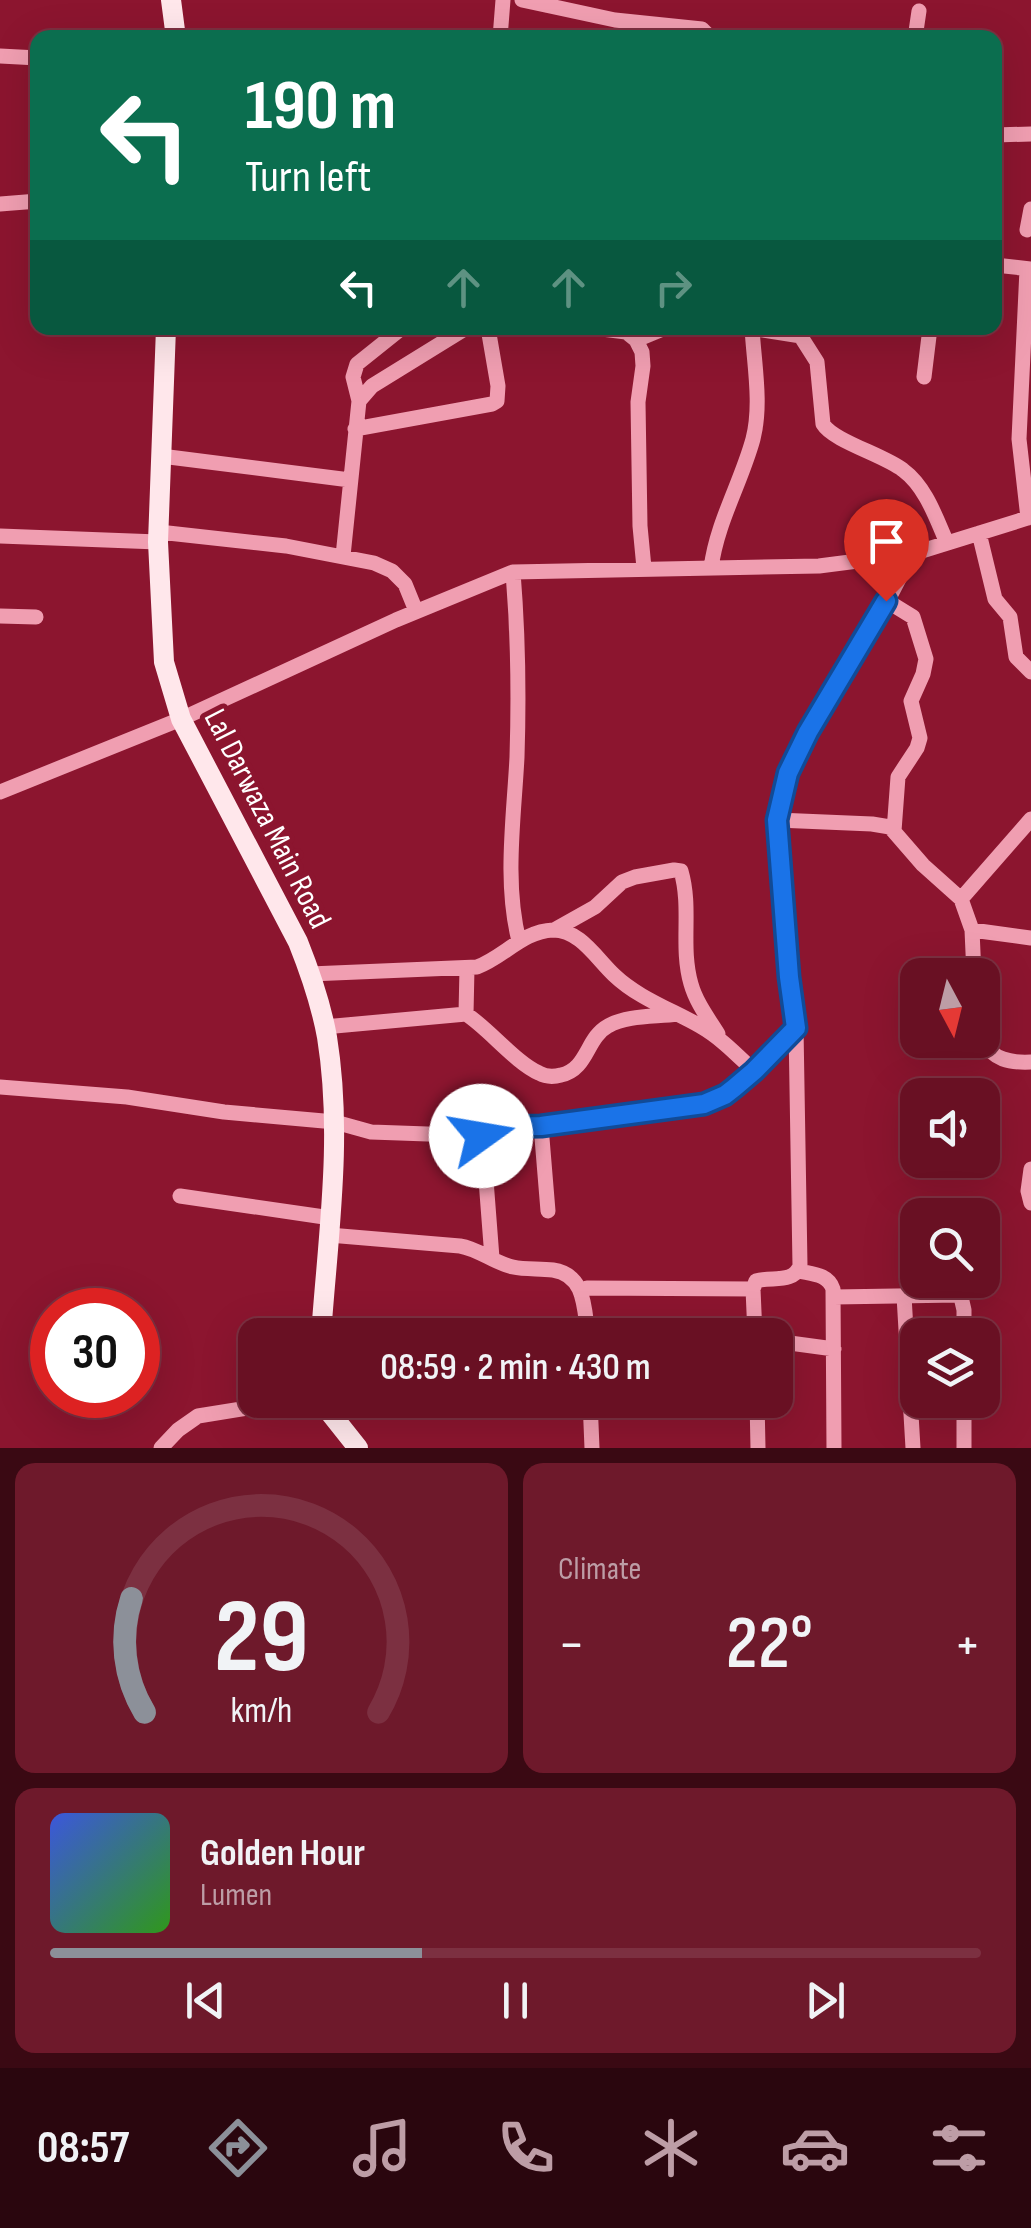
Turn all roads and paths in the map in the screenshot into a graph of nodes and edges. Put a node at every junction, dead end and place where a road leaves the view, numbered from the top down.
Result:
1 (171, 0) edge
2 (503, 0) edge
3 (522, 0) edge
4 (919, 11) dead end
5 (175, 30) edge
6 (501, 30) edge
7 (703, 30) edge
8 (915, 30) edge
9 (0, 56) edge
10 (30, 58) edge
11 (1002, 134) edge
12 (1031, 134) edge
13 (30, 202) edge
14 (0, 204) edge
15 (1031, 209) edge
16 (1027, 230) dead end
17 (1002, 266) edge
18 (1029, 269) edge
19 (166, 335) edge
20 (393, 335) edge
21 (455, 335) edge
22 (489, 335) edge
23 (630, 335) edge
24 (648, 335) edge
25 (751, 335) edge
26 (803, 335) edge
27 (929, 335) edge
28 (636, 340) junction
29 (924, 377) dead end
30 (359, 400) junction
31 (355, 429) junction
32 (161, 456) junction
33 (350, 480) junction
34 (1030, 518) edge
35 (979, 533) junction
36 (0, 536) edge
37 (158, 537) junction
38 (948, 543) junction
39 (912, 554) junction
40 (343, 556) junction
41 (644, 568) junction
42 (711, 568) junction
43 (513, 572) junction
44 (886, 601) junction
45 (416, 611) junction
46 (0, 616) edge
47 (36, 617) dead end
48 (1031, 672) edge
49 (181, 719) junction
50 (0, 792) edge
51 (1031, 819) edge
52 (777, 820) junction
53 (894, 831) junction
54 (961, 899) junction
55 (554, 930) junction
56 (972, 930) junction
57 (1031, 938) edge
58 (520, 941) junction
59 (973, 958) edge
60 (467, 968) junction
61 (310, 974) junction
62 (466, 1014) junction
63 (677, 1014) junction
64 (324, 1026) junction
65 (796, 1028) junction
66 (723, 1041) junction
67 (999, 1058) edge
68 (1031, 1062) edge
69 (754, 1071) junction
70 (0, 1087) edge
71 (335, 1122) junction
72 (541, 1126) junction
73 (482, 1136) junction
74 (1031, 1169) edge
75 (180, 1196) dead end
76 (1031, 1203) edge
77 (548, 1211) dead end
78 (330, 1227) junction
79 (492, 1258) junction
80 (799, 1271) junction
81 (587, 1288) dead end
82 (754, 1289) junction
83 (900, 1296) edge
84 (834, 1297) junction
85 (904, 1298) edge
86 (322, 1318) edge
87 (585, 1318) edge
88 (755, 1318) edge
89 (793, 1343) edge
90 (834, 1349) junction
91 (238, 1409) edge
92 (336, 1418) edge
93 (591, 1418) edge
94 (757, 1418) edge
95 (964, 1418) edge
96 (163, 1447) edge
97 (358, 1448) edge
98 (592, 1448) edge
99 (758, 1448) edge
100 (834, 1448) edge
101 (914, 1448) edge
102 (964, 1448) edge

1 - 5 main road
2 - 6 street
3 - 7 street
4 - 8 street
9 - 10 street
11 - 12 street
13 - 14 street
15 - 16 street
17 - 18 street
18 - 34 street
19 - 32 main road, Lal Darwaza Main Road
20 - 30 street
21 - 30 street
22 - 31 street
23 - 28 street
24 - 28 street
25 - 42 street
26 - 38 street
27 - 29 street
28 - 41 street
30 - 31 street
31 - 33 street
32 - 33 street
32 - 37 main road, Lal Darwaza Main Road
33 - 40 street
34 - 35 street
35 - 38 street
35 - 48 street
36 - 37 street
37 - 40 street
37 - 49 main road, Lal Darwaza Main Road
38 - 39 street
39 - 42 street
39 - 44 street
40 - 45 street
41 - 42 street
41 - 43 street
43 - 45 street
43 - 58 street
44 - 52 street
44 - 53 street
45 - 49 street
46 - 47 street
49 - 50 street
49 - 61 main road, Lal Darwaza Main Road
51 - 54 street
52 - 53 street
52 - 65 street
53 - 54 street
54 - 56 street
55 - 58 street
55 - 63 street
55 - 66 street
56 - 57 street
56 - 59 street
58 - 60 street
60 - 61 street
60 - 62 street
61 - 64 main road, Lal Darwaza Main Road
62 - 63 street
62 - 64 street
63 - 66 street
64 - 71 main road, Lal Darwaza Main Road
65 - 69 street
65 - 80 street
66 - 69 street
67 - 68 street
69 - 72 street
70 - 71 street
71 - 73 street
71 - 78 main road, Lal Darwaza Main Road
72 - 73 street
72 - 77 street
73 - 79 street
74 - 76 street
75 - 78 street
78 - 79 street
78 - 86 main road, Lal Darwaza Main Road
79 - 87 street
80 - 82 street
80 - 84 street
81 - 82 street
82 - 88 street
83 - 84 street
84 - 90 street
85 - 101 street
89 - 90 street
90 - 100 street
91 - 96 street
92 - 97 main road
93 - 98 street
94 - 99 street
95 - 102 street

